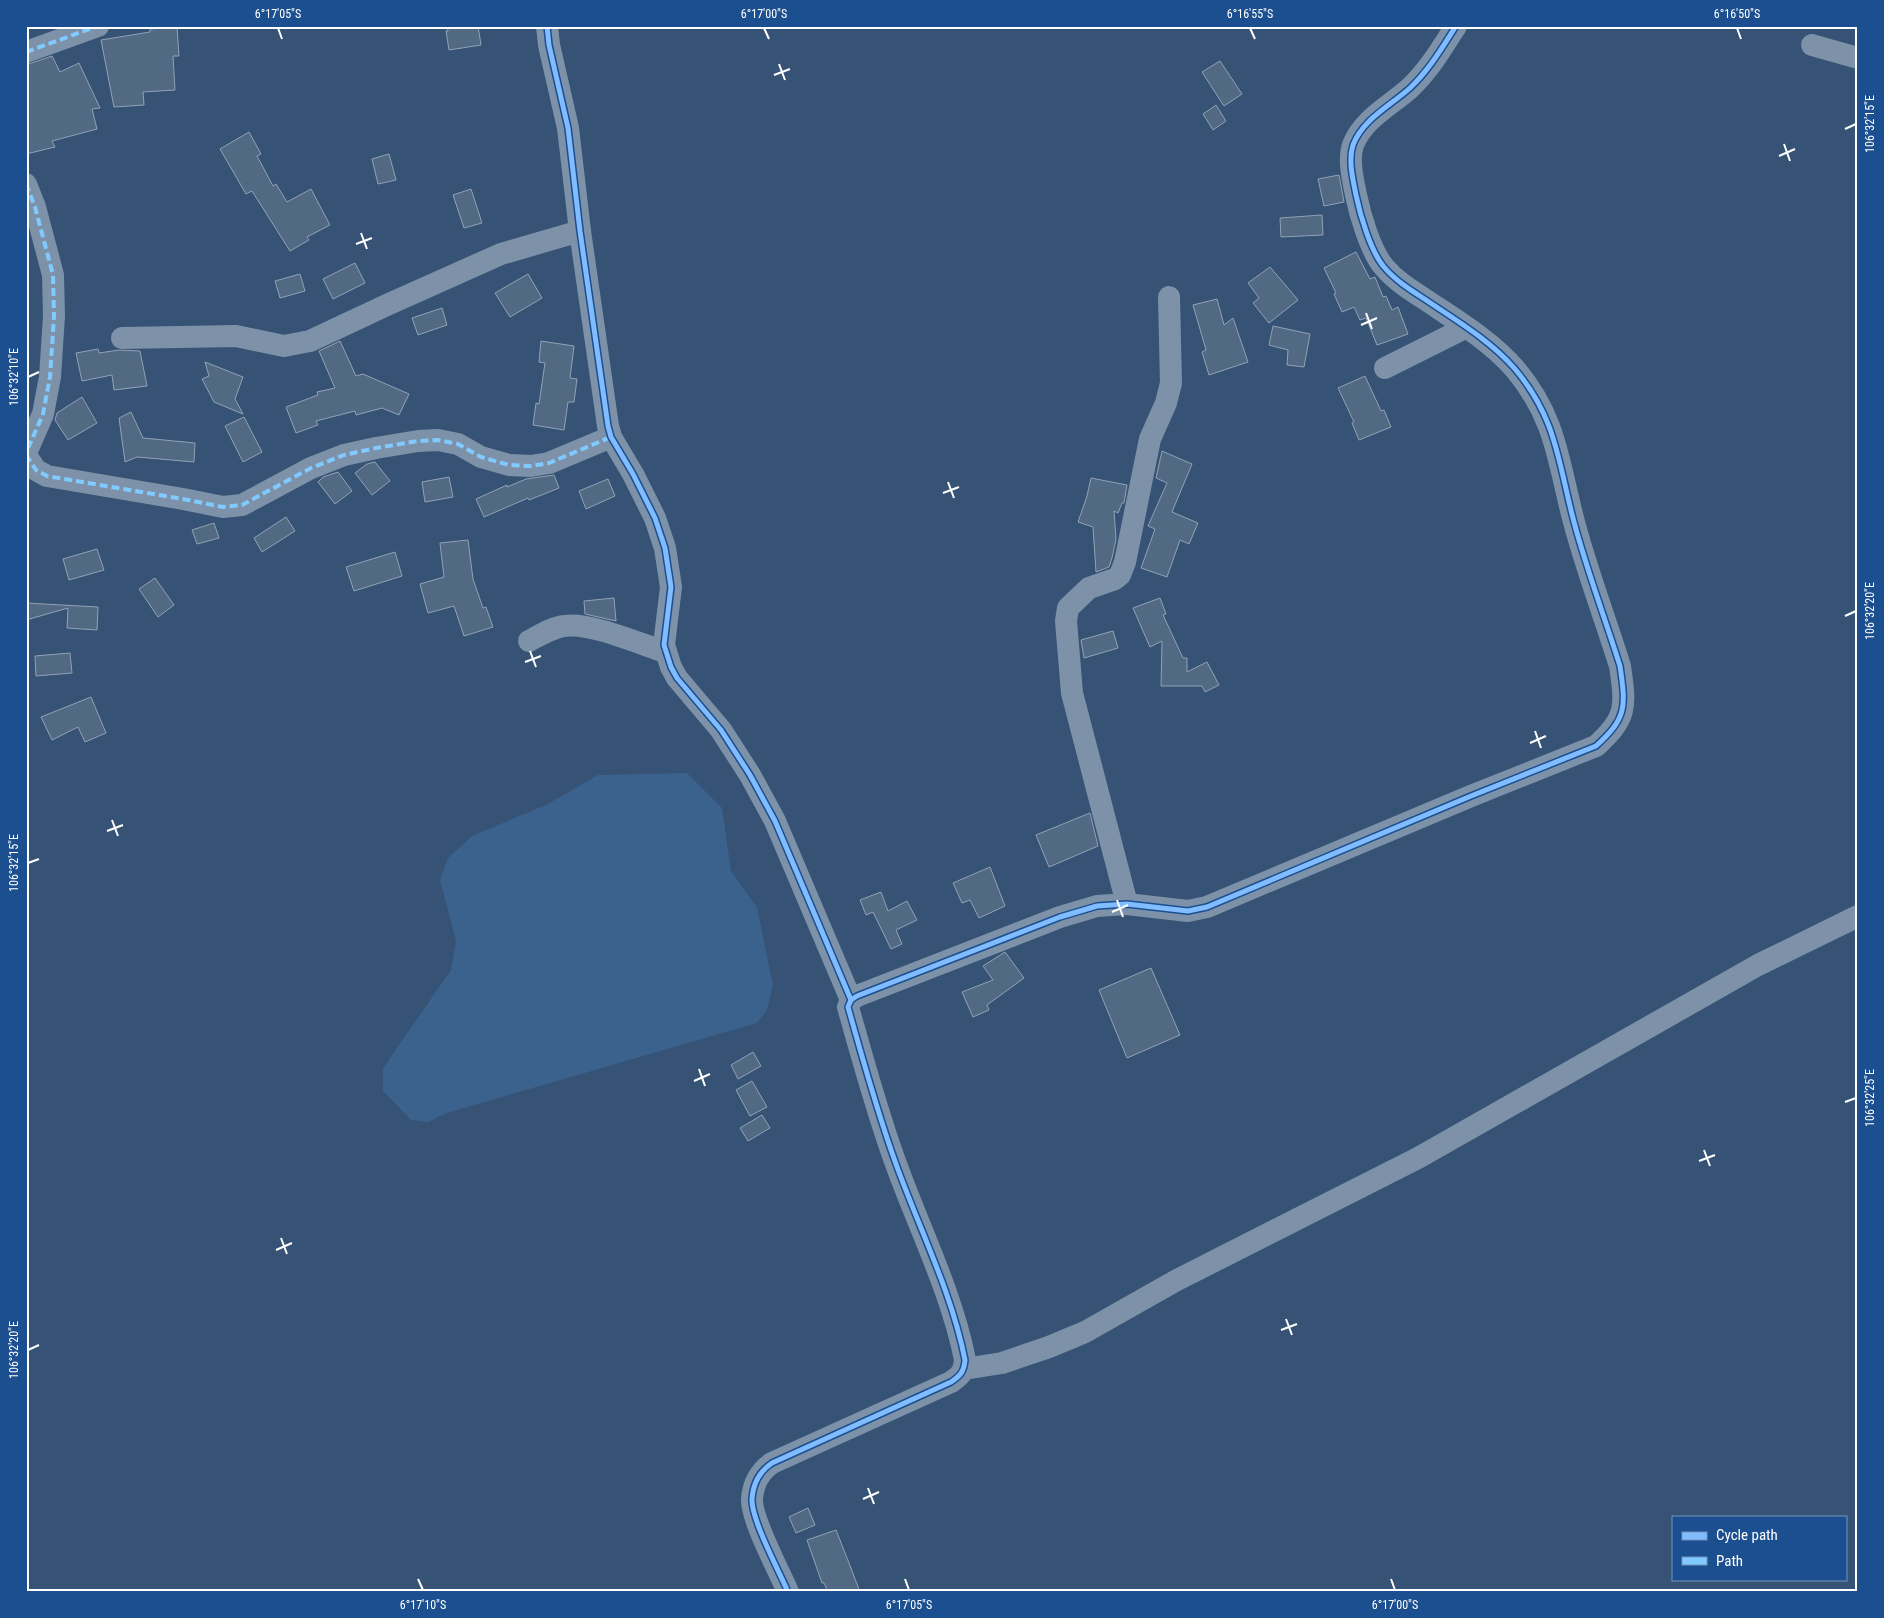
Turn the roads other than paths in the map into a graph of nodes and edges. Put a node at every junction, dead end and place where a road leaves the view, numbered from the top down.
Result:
1 (98, 26) edge
2 (548, 26) edge
3 (1456, 26) edge
4 (1812, 45) dead end
5 (26, 52) edge
6 (1858, 58) edge
7 (26, 184) edge
8 (580, 231) junction
9 (1169, 298) dead end
10 (1465, 328) junction
11 (122, 338) dead end
12 (1385, 368) dead end
13 (612, 438) junction
14 (26, 454) edge
15 (529, 641) dead end
16 (665, 652) junction
17 (1127, 904) junction
18 (1858, 916) edge
19 (851, 1000) junction
20 (964, 1369) junction
21 (788, 1592) edge

1 - 5 street
2 - 8 street
3 - 10 street
4 - 6 street
7 - 14 street
8 - 11 street
8 - 13 street
9 - 17 street
10 - 12 street
10 - 17 street
13 - 14 street
13 - 16 street
15 - 16 street
16 - 19 street
17 - 19 street
18 - 20 street
19 - 20 street
20 - 21 street

